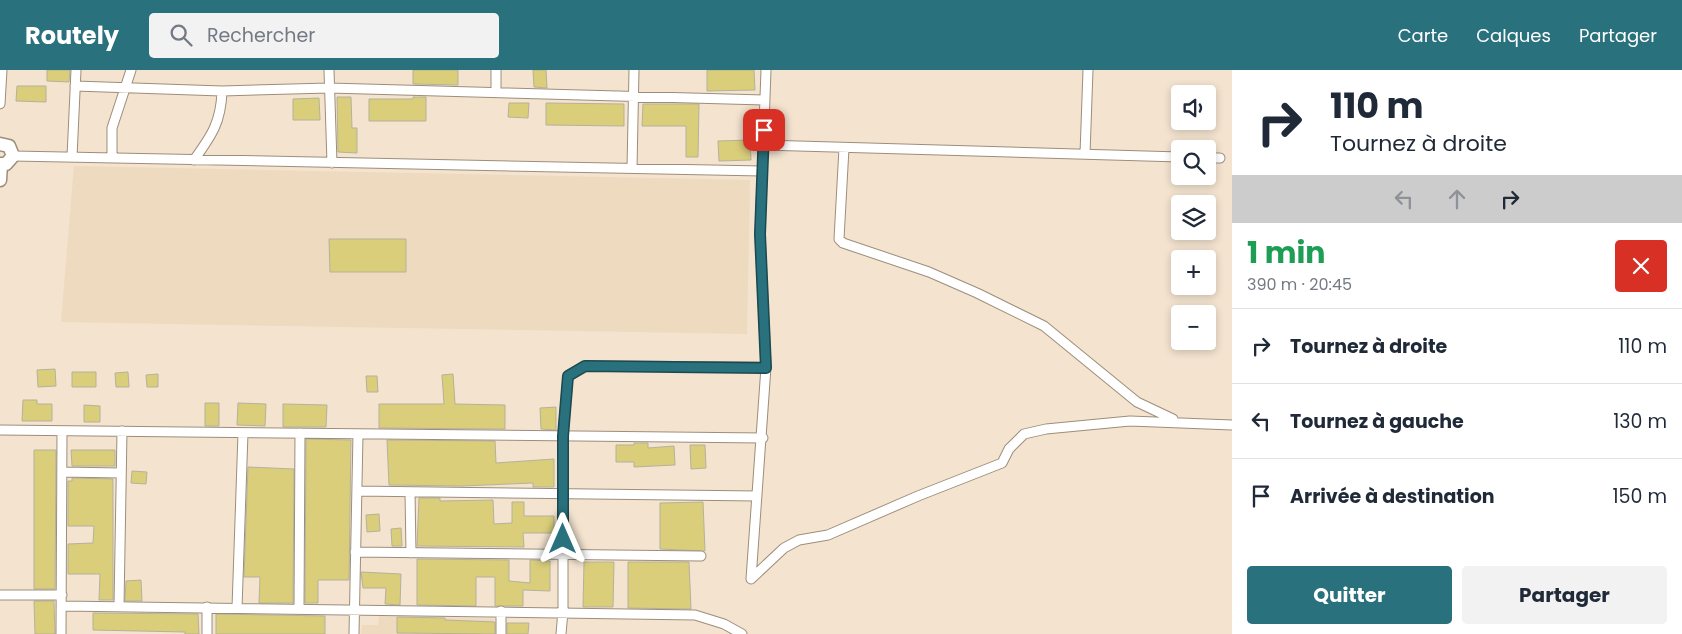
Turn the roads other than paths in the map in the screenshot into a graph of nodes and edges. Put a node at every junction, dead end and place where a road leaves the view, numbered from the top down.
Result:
1 (2, 70) edge
2 (76, 70) edge
3 (131, 70) edge
4 (329, 70) edge
5 (496, 70) edge
6 (634, 70) edge
7 (766, 70) edge
8 (1088, 70) edge
9 (75, 86) junction
10 (125, 88) junction
11 (329, 88) junction
12 (222, 91) junction
13 (496, 92) junction
14 (634, 95) junction
15 (765, 100) junction
16 (0, 104) edge
17 (0, 144) edge
18 (763, 146) junction
19 (844, 148) junction
20 (1084, 154) junction
21 (13, 156) junction
22 (72, 157) junction
23 (1171, 157) edge
24 (112, 158) junction
25 (1216, 158) edge
26 (1220, 158) dead end
27 (194, 160) junction
28 (332, 163) junction
29 (1, 164) edge
30 (632, 168) junction
31 (762, 171) junction
32 (0, 180) edge
33 (766, 368) junction
34 (1180, 422) junction
35 (1232, 425) edge
36 (0, 430) edge
37 (62, 430) junction
38 (122, 431) junction
39 (243, 433) junction
40 (300, 433) junction
41 (358, 434) junction
42 (563, 436) junction
43 (763, 438) junction
44 (62, 472) junction
45 (121, 473) junction
46 (357, 491) junction
47 (410, 492) junction
48 (563, 494) junction
49 (757, 496) junction
50 (356, 552) junction
51 (411, 553) junction
52 (563, 554) junction
53 (701, 556) dead end
54 (0, 595) edge
55 (62, 595) junction
56 (62, 606) junction
57 (120, 606) junction
58 (207, 607) junction
59 (237, 608) junction
60 (299, 609) junction
61 (354, 610) junction
62 (501, 611) junction
63 (563, 611) junction
64 (737, 633) edge
65 (61, 634) edge
66 (207, 634) edge
67 (354, 634) edge
68 (501, 634) edge
69 (561, 634) edge

1 - 16 street
2 - 9 street
3 - 10 street
4 - 11 street
5 - 13 street
6 - 14 street
7 - 15 street
8 - 20 street
9 - 10 street
9 - 22 street
10 - 12 street
10 - 24 street
11 - 12 street
11 - 13 street
11 - 28 street
12 - 27 street
13 - 14 street
14 - 15 street
14 - 30 street
15 - 18 street
17 - 21 street
18 - 19 street
18 - 31 street
19 - 20 street
19 - 34 street
20 - 23 street
21 - 22 street
21 - 29 street
22 - 24 street
24 - 27 street
25 - 26 street
27 - 28 street
28 - 30 street
29 - 32 street
30 - 31 street
31 - 33 street
33 - 42 street
33 - 43 street
34 - 35 street
34 - 49 street
36 - 37 street
37 - 38 street
37 - 44 street
38 - 39 street
38 - 45 street
39 - 40 street
39 - 59 street
40 - 41 street
40 - 60 street
41 - 42 street
41 - 46 street
42 - 43 street
42 - 48 street
43 - 49 street
44 - 45 street
44 - 55 street
45 - 57 street
46 - 47 street
46 - 50 street
47 - 48 street
47 - 51 street
48 - 49 street
48 - 52 street
50 - 51 street
50 - 61 street
51 - 52 street
52 - 53 street
52 - 63 street
54 - 55 street
55 - 56 street
56 - 57 street
56 - 65 street
57 - 58 street
58 - 59 street
58 - 66 street
59 - 60 street
60 - 61 street
61 - 62 street
61 - 67 street
62 - 63 street
62 - 68 street
63 - 64 street
63 - 69 street

